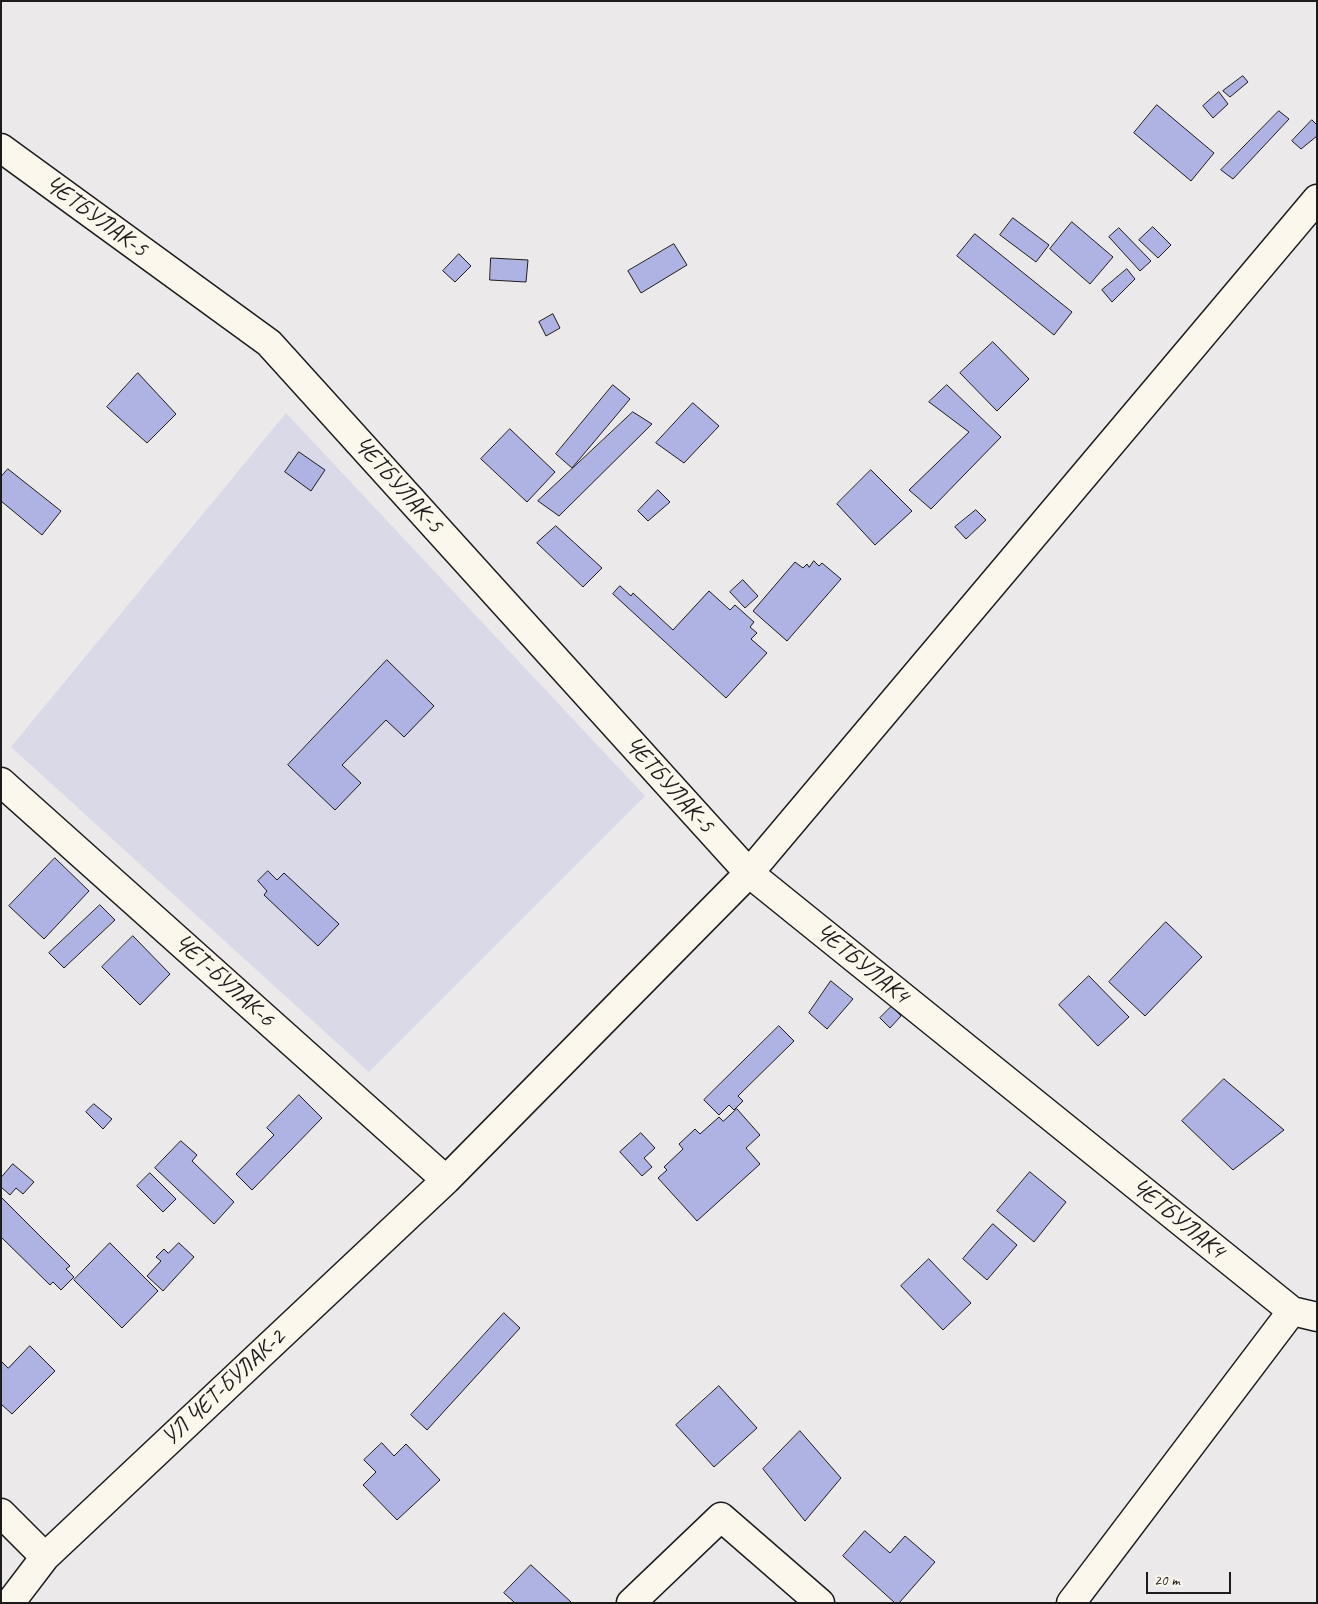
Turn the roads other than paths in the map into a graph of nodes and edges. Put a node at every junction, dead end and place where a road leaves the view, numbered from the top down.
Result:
1 (1, 148) edge
2 (1317, 199) edge
3 (1, 782) edge
4 (748, 873) junction
5 (446, 1180) junction
6 (1304, 1314) edge
7 (1, 1513) edge
8 (45, 1557) junction
9 (10, 1603) edge
10 (630, 1603) edge
11 (820, 1603) edge
12 (1071, 1603) edge

1 - 4 street, ЧЕТБУЛАК-5
2 - 4 street
3 - 5 street, ЧЕТ-БУЛАК-6
4 - 5 street
4 - 6 street, ЧЕТБУЛАК4
5 - 8 street, УЛ ЧЕТ-БУЛАК-2
6 - 12 street
7 - 8 street
8 - 9 street, УЛ ЧЕТ-БУЛАК-2
10 - 11 street

